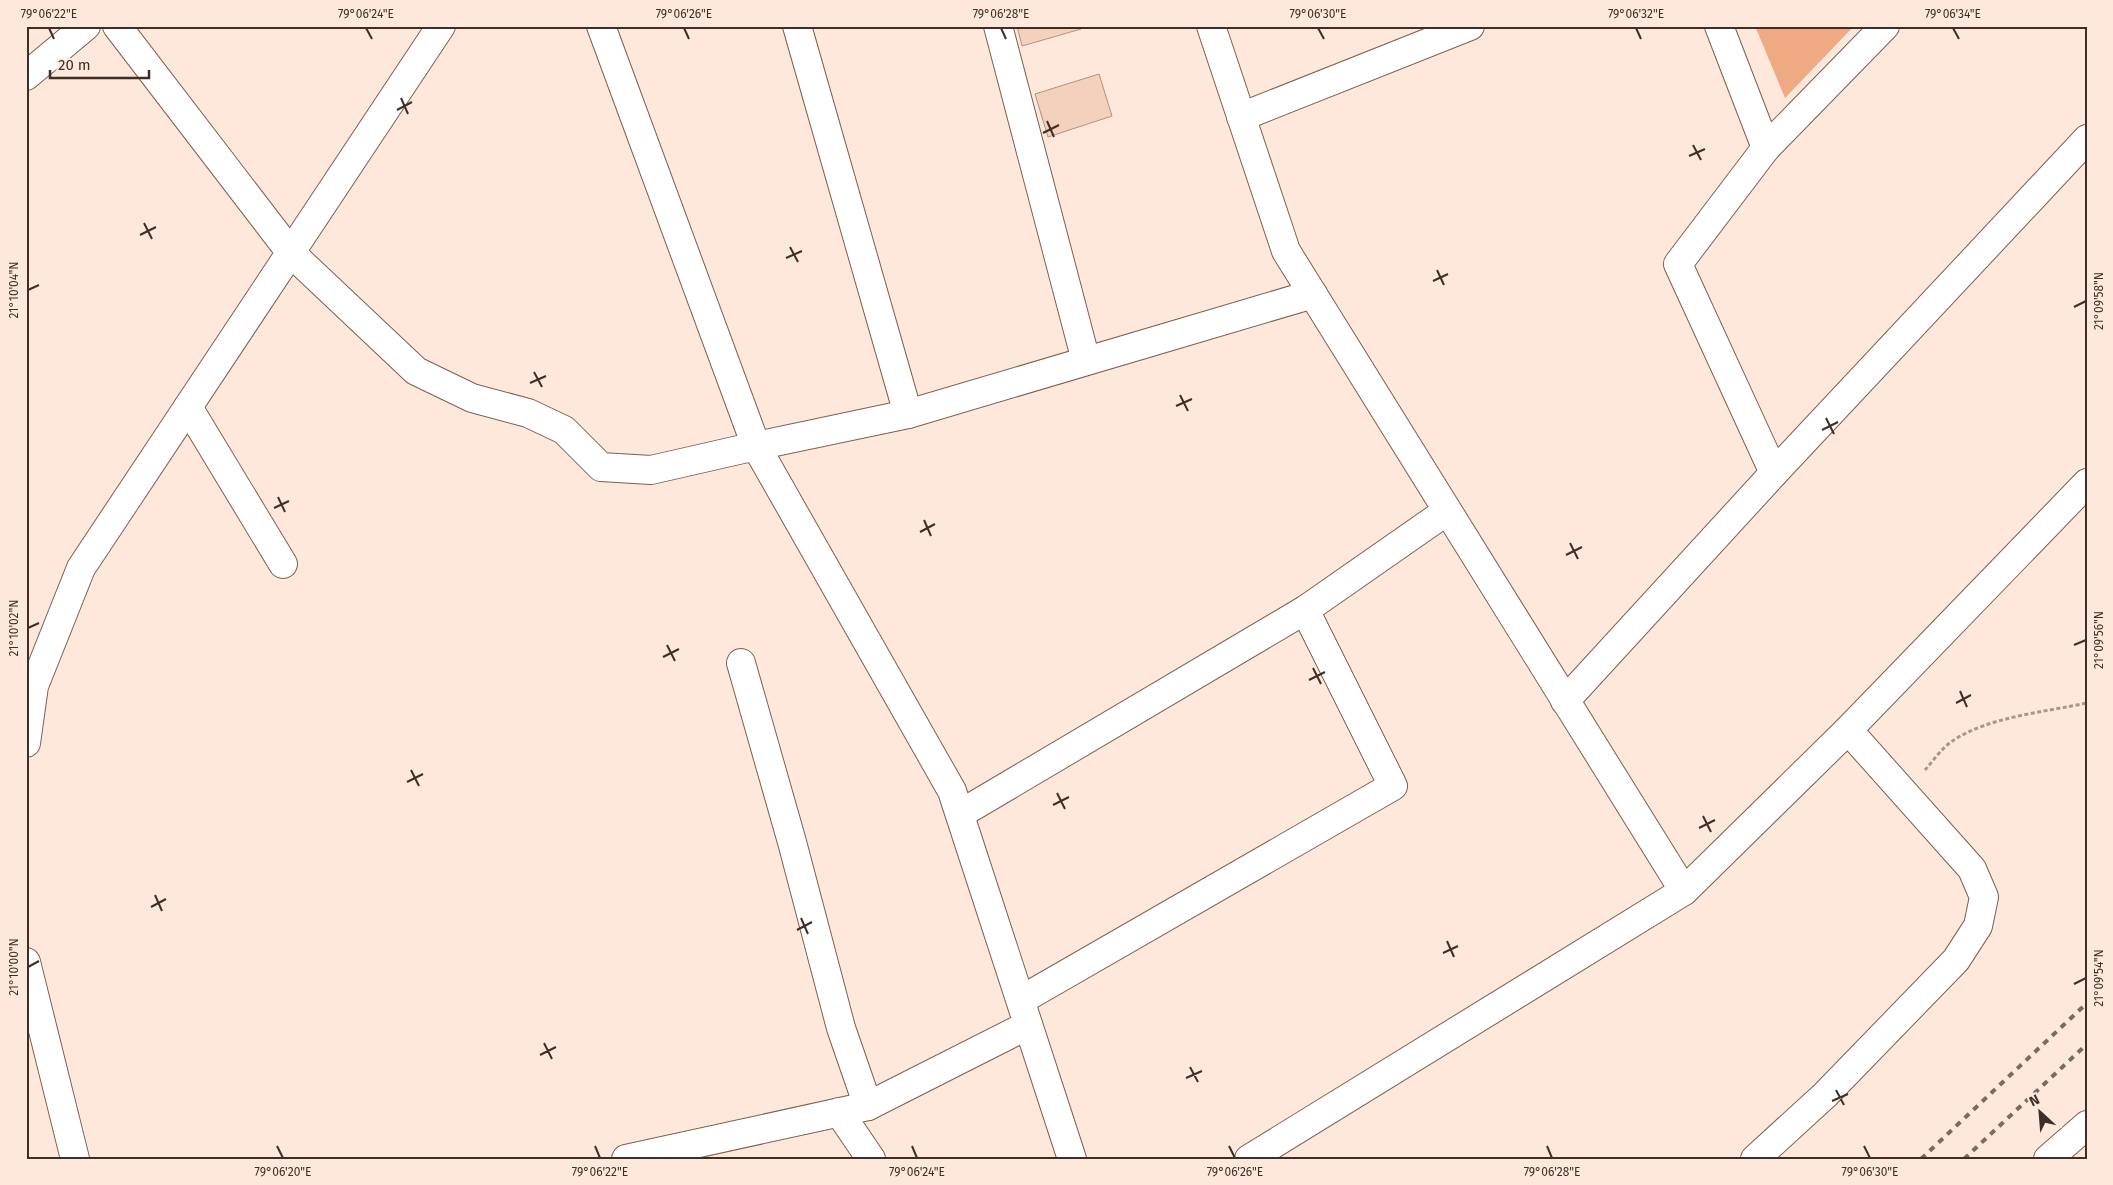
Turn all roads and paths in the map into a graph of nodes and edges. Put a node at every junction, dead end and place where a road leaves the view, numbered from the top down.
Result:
1 (86, 26) edge
2 (117, 26) edge
3 (441, 26) edge
4 (601, 26) edge
5 (797, 26) edge
6 (998, 26) edge
7 (1211, 26) edge
8 (1470, 26) edge
9 (1719, 26) edge
10 (1885, 26) edge
11 (26, 76) edge
12 (1242, 117) junction
13 (2087, 139) edge
14 (1766, 148) junction
15 (291, 253) junction
16 (1313, 294) junction
17 (1086, 361) junction
18 (188, 407) junction
19 (908, 414) junction
20 (756, 446) junction
21 (1774, 473) junction
22 (2087, 483) edge
23 (1447, 512) junction
24 (283, 564) dead end
25 (1305, 610) junction
26 (741, 664) dead end
27 (1565, 701) junction
28 (2087, 703) edge
29 (1848, 730) junction
30 (26, 743) edge
31 (1905, 793) junction
32 (960, 814) junction
33 (1684, 891) junction
34 (26, 962) edge
35 (1024, 1012) junction
36 (868, 1106) junction
37 (839, 1112) junction
38 (2087, 1125) edge
39 (75, 1159) edge
40 (626, 1159) edge
41 (872, 1159) edge
42 (1072, 1159) edge
43 (1249, 1159) edge
44 (1755, 1159) edge
45 (2048, 1159) edge

1 - 11 street
2 - 15 street
3 - 15 street
4 - 20 street
5 - 19 street
6 - 17 street
7 - 12 street
8 - 12 street
9 - 14 street
10 - 14 street
12 - 16 street
13 - 21 street
14 - 21 street
15 - 18 street
15 - 20 street
16 - 17 street
16 - 23 street
17 - 19 street
18 - 24 street
18 - 30 street
19 - 20 street
20 - 32 street
21 - 27 street
22 - 29 street
23 - 25 street
23 - 27 street
25 - 32 street
25 - 35 street
26 - 36 street
27 - 33 street
28 - 31 path
29 - 31 street
29 - 33 street
31 - 44 street
32 - 35 street
33 - 43 street
34 - 39 street
35 - 36 street
35 - 42 street
36 - 37 street
37 - 40 street
37 - 41 street
38 - 45 street

